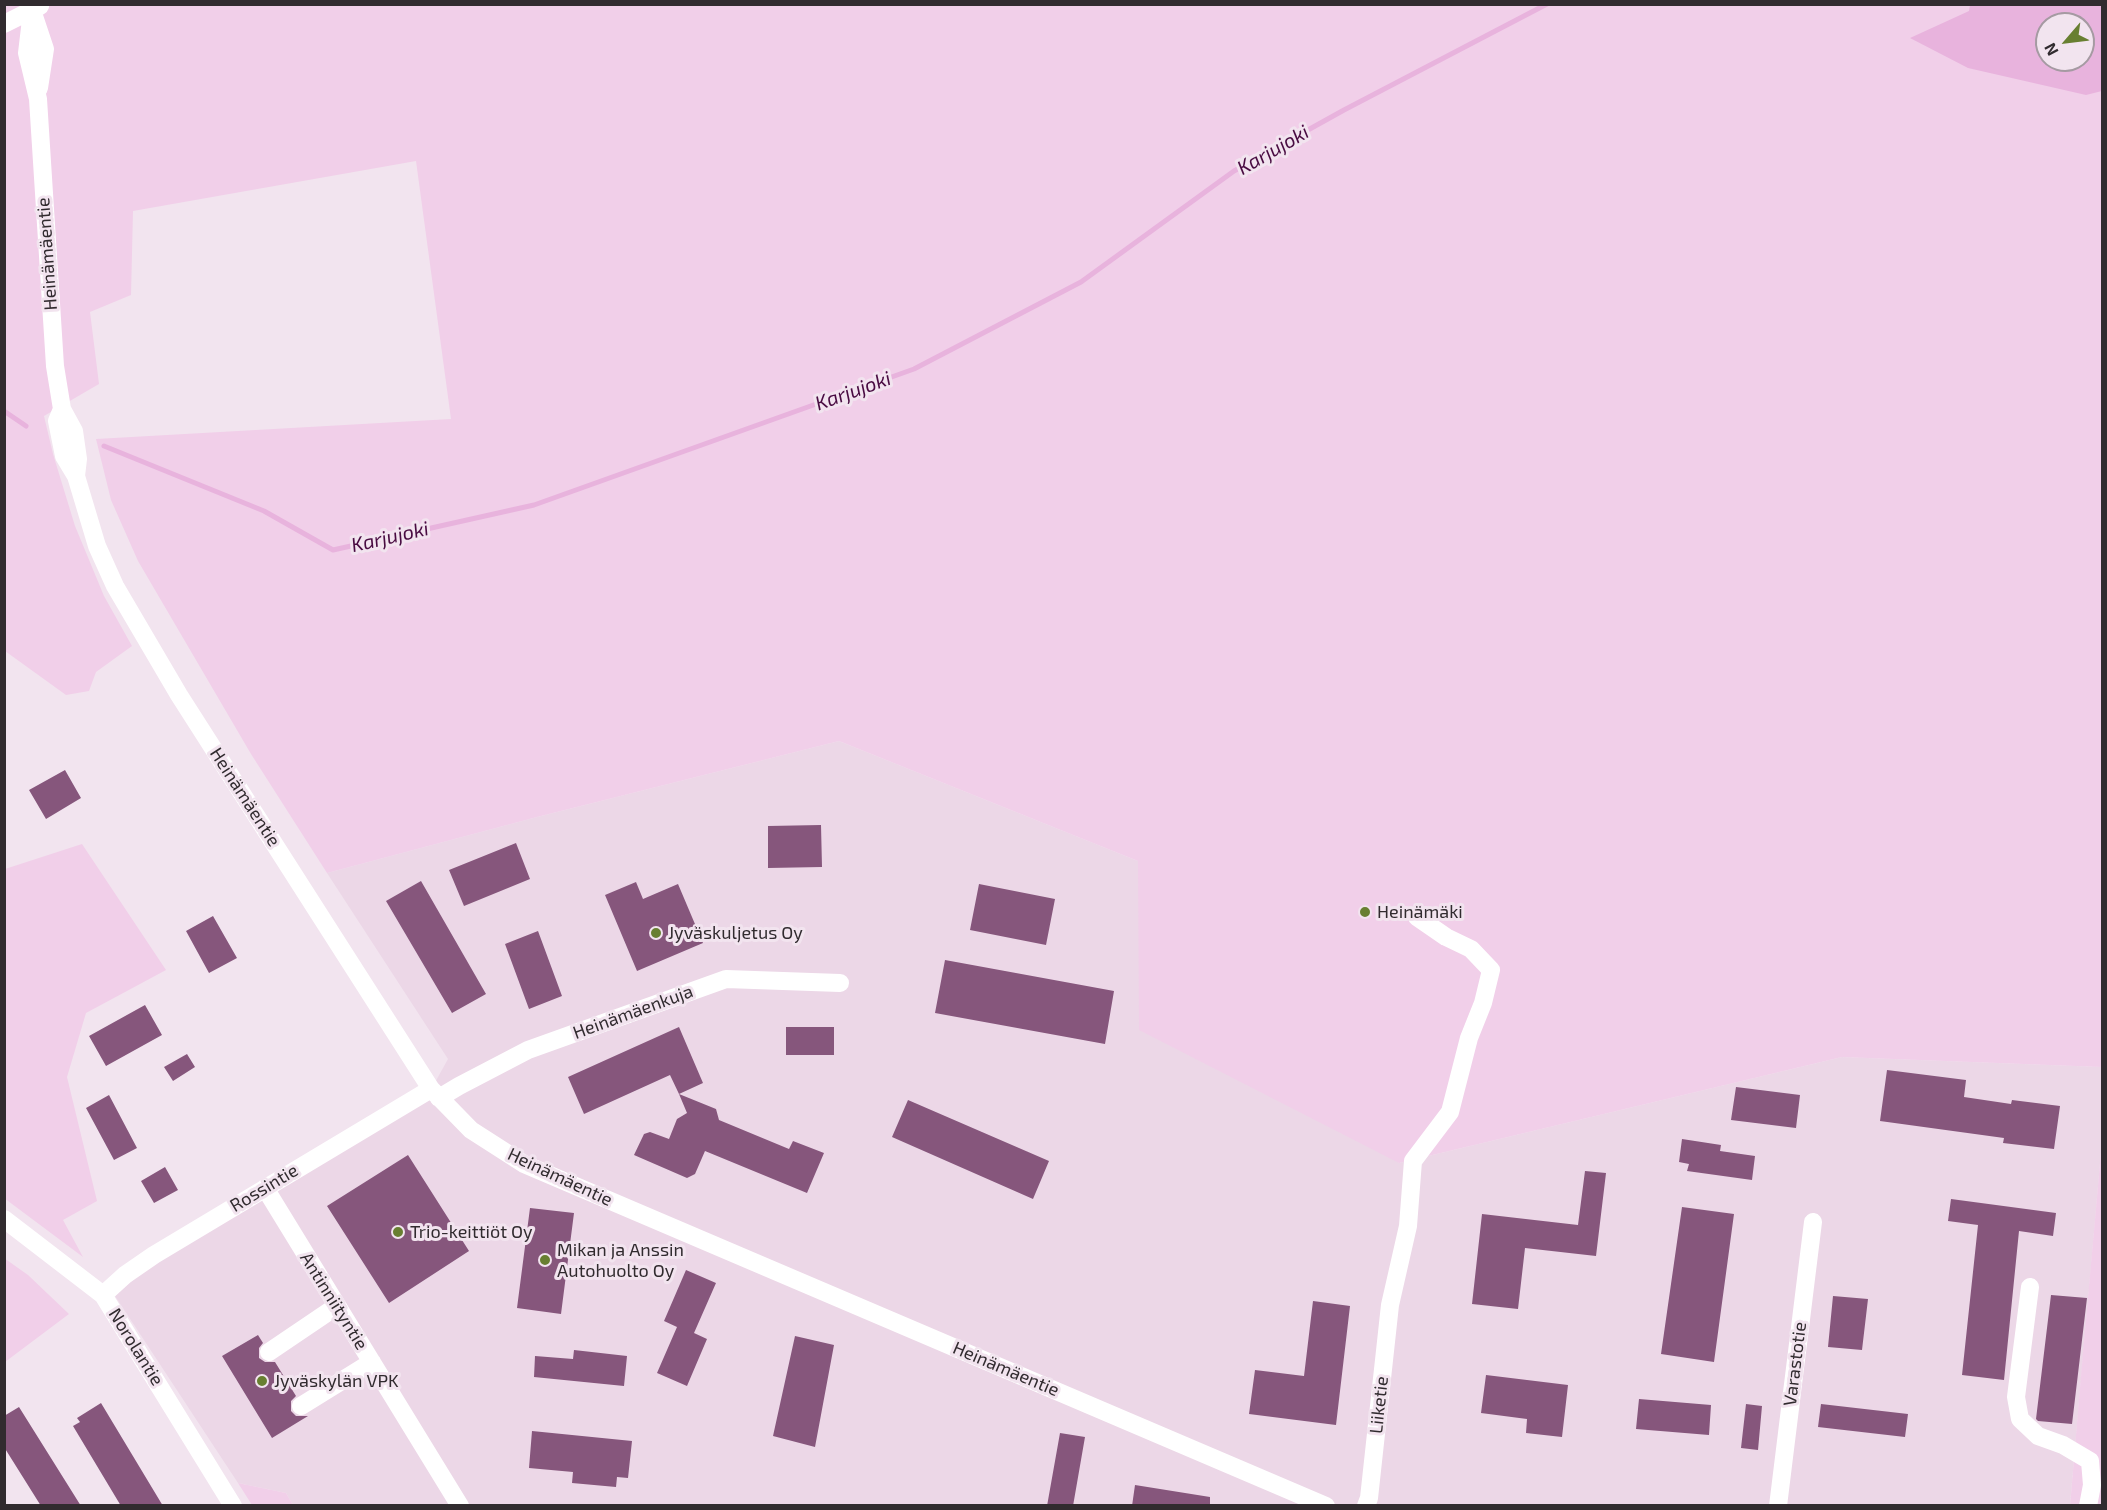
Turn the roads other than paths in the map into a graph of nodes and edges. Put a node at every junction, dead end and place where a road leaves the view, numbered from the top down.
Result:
1 (37, 8) edge
2 (4, 24) edge
3 (1417, 916) dead end
4 (840, 983) dead end
5 (435, 1093) junction
6 (265, 1188) junction
7 (4, 1219) edge
8 (1813, 1222) dead end
9 (2030, 1287) dead end
10 (103, 1295) junction
11 (337, 1306) junction
12 (269, 1353) dead end
13 (372, 1362) junction
14 (302, 1406) dead end
15 (233, 1506) edge
16 (460, 1506) edge
17 (1326, 1506) edge
18 (1366, 1506) edge
19 (1778, 1506) edge
20 (2088, 1506) edge

1 - 2 street
1 - 5 street, Heinämäentie
3 - 18 street, Liiketie
4 - 5 street, Heinämäenkuja
5 - 6 street, Rossintie
5 - 17 street, Heinämäentie
6 - 10 street, Rossintie
6 - 11 street, Antinniityntie
7 - 10 street, Norolantie
8 - 19 street, Varastotie
9 - 20 street
10 - 15 street, Norolantie
11 - 12 street
11 - 13 street, Antinniityntie
13 - 14 street
13 - 16 street, Antinniityntie

